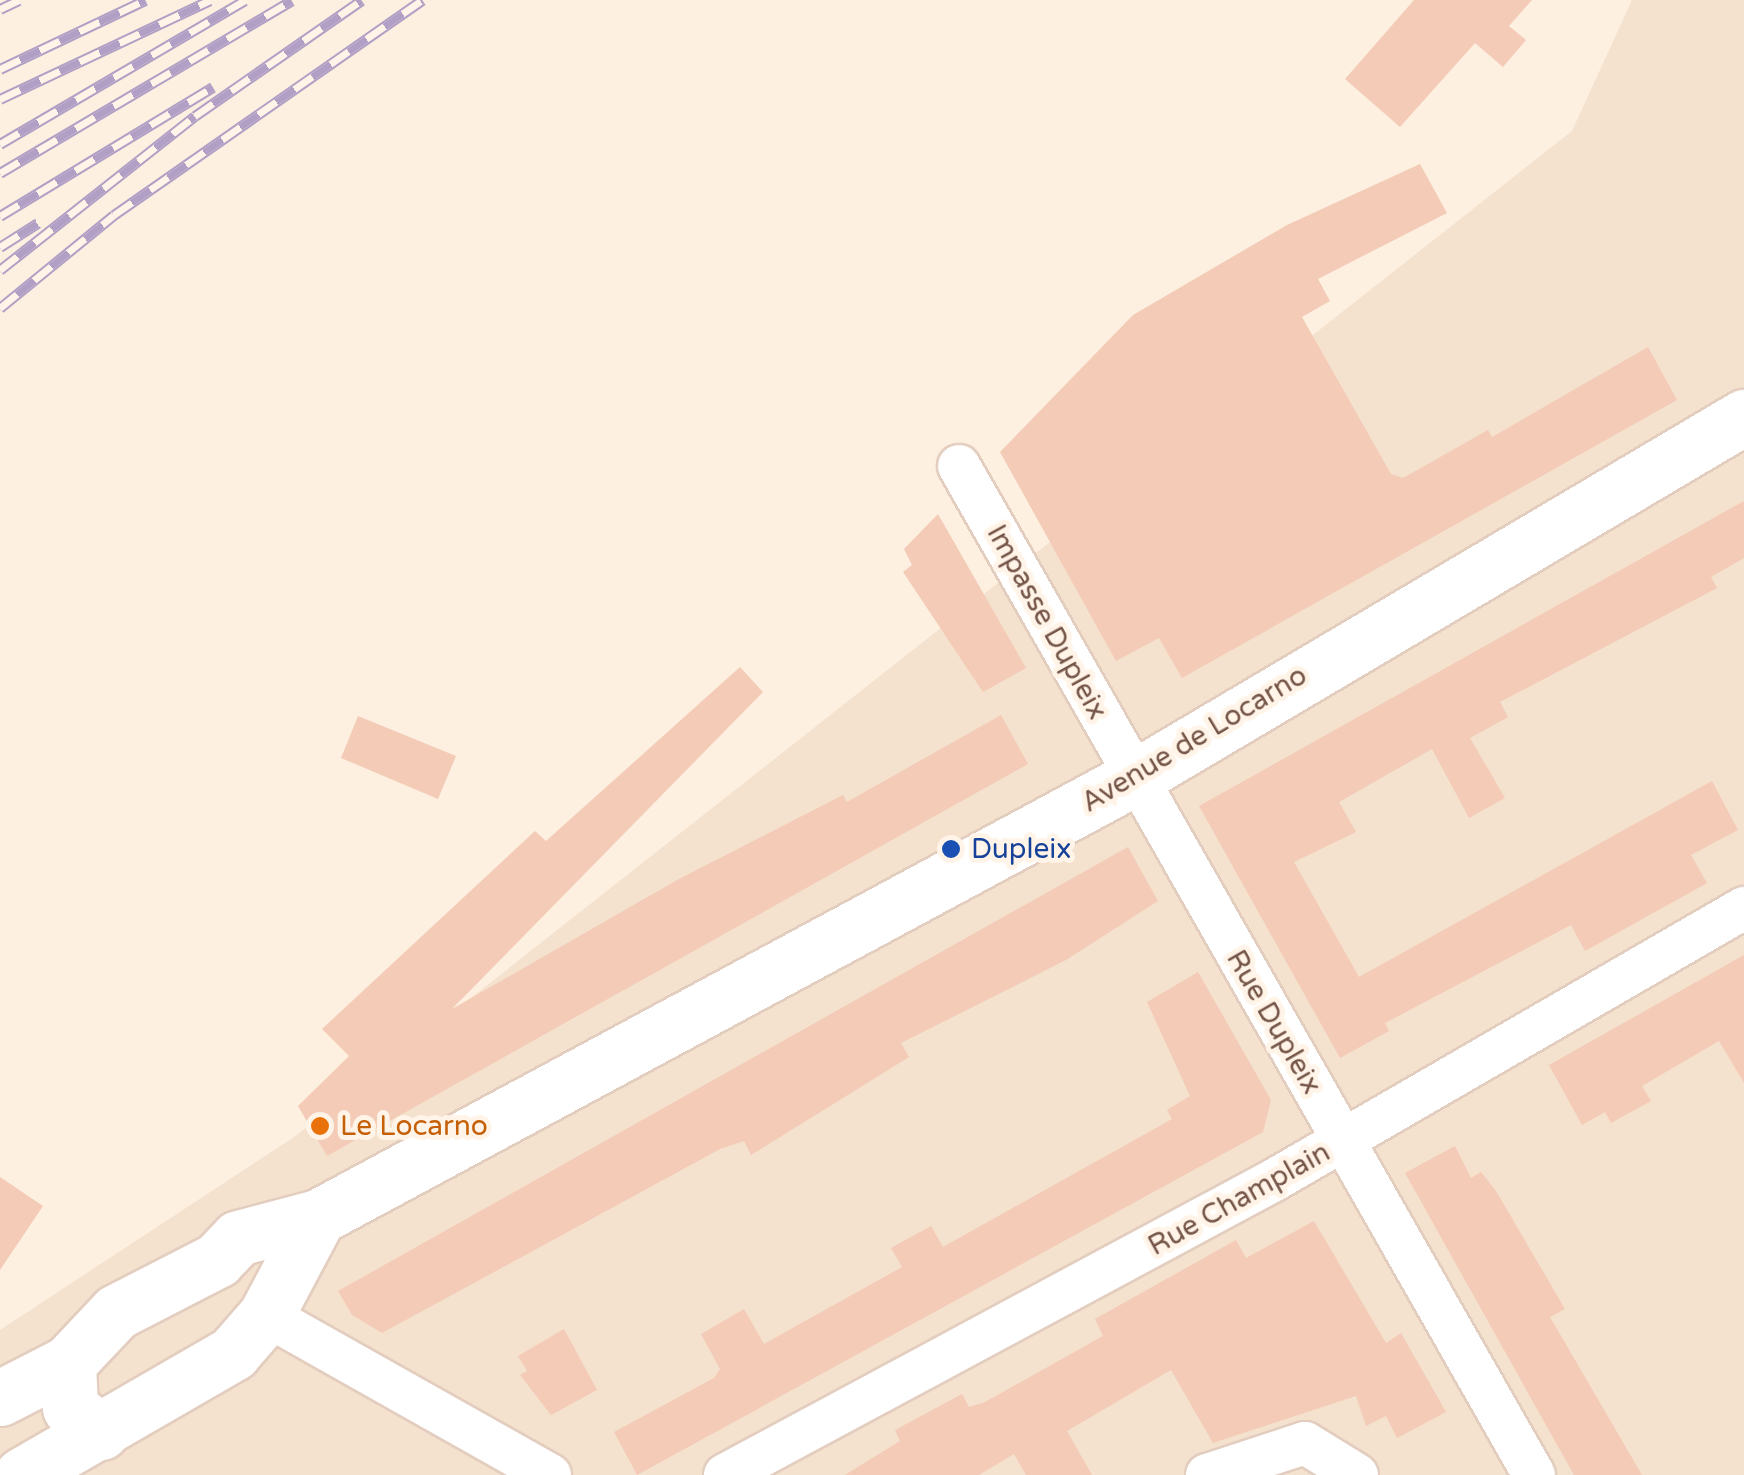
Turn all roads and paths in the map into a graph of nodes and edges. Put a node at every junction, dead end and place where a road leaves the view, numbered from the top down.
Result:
1 (1744, 418) edge
2 (959, 466) dead end
3 (1134, 778) junction
4 (1744, 908) edge
5 (1343, 1142) junction
6 (318, 1216) junction
7 (217, 1260) junction
8 (266, 1314) junction
9 (68, 1363) junction
10 (0, 1398) edge
11 (101, 1432) junction
12 (22, 1475) edge
13 (550, 1475) edge
14 (726, 1475) edge
15 (1206, 1475) edge
16 (1356, 1475) edge
17 (1534, 1475) edge

1 - 3 street, Avenue de Locarno
2 - 3 street, Impasse Dupleix
3 - 5 street, Rue Dupleix
3 - 6 street, Avenue de Locarno
4 - 5 street, Rue Champlain
5 - 14 street, Rue Champlain
5 - 17 street, Rue Dupleix
6 - 7 street, Avenue de Locarno
6 - 8 street
7 - 8 street
7 - 9 street, Avenue de Locarno
8 - 11 street
8 - 13 street
9 - 10 street, Avenue de Locarno
9 - 11 street
11 - 12 street
15 - 16 street

